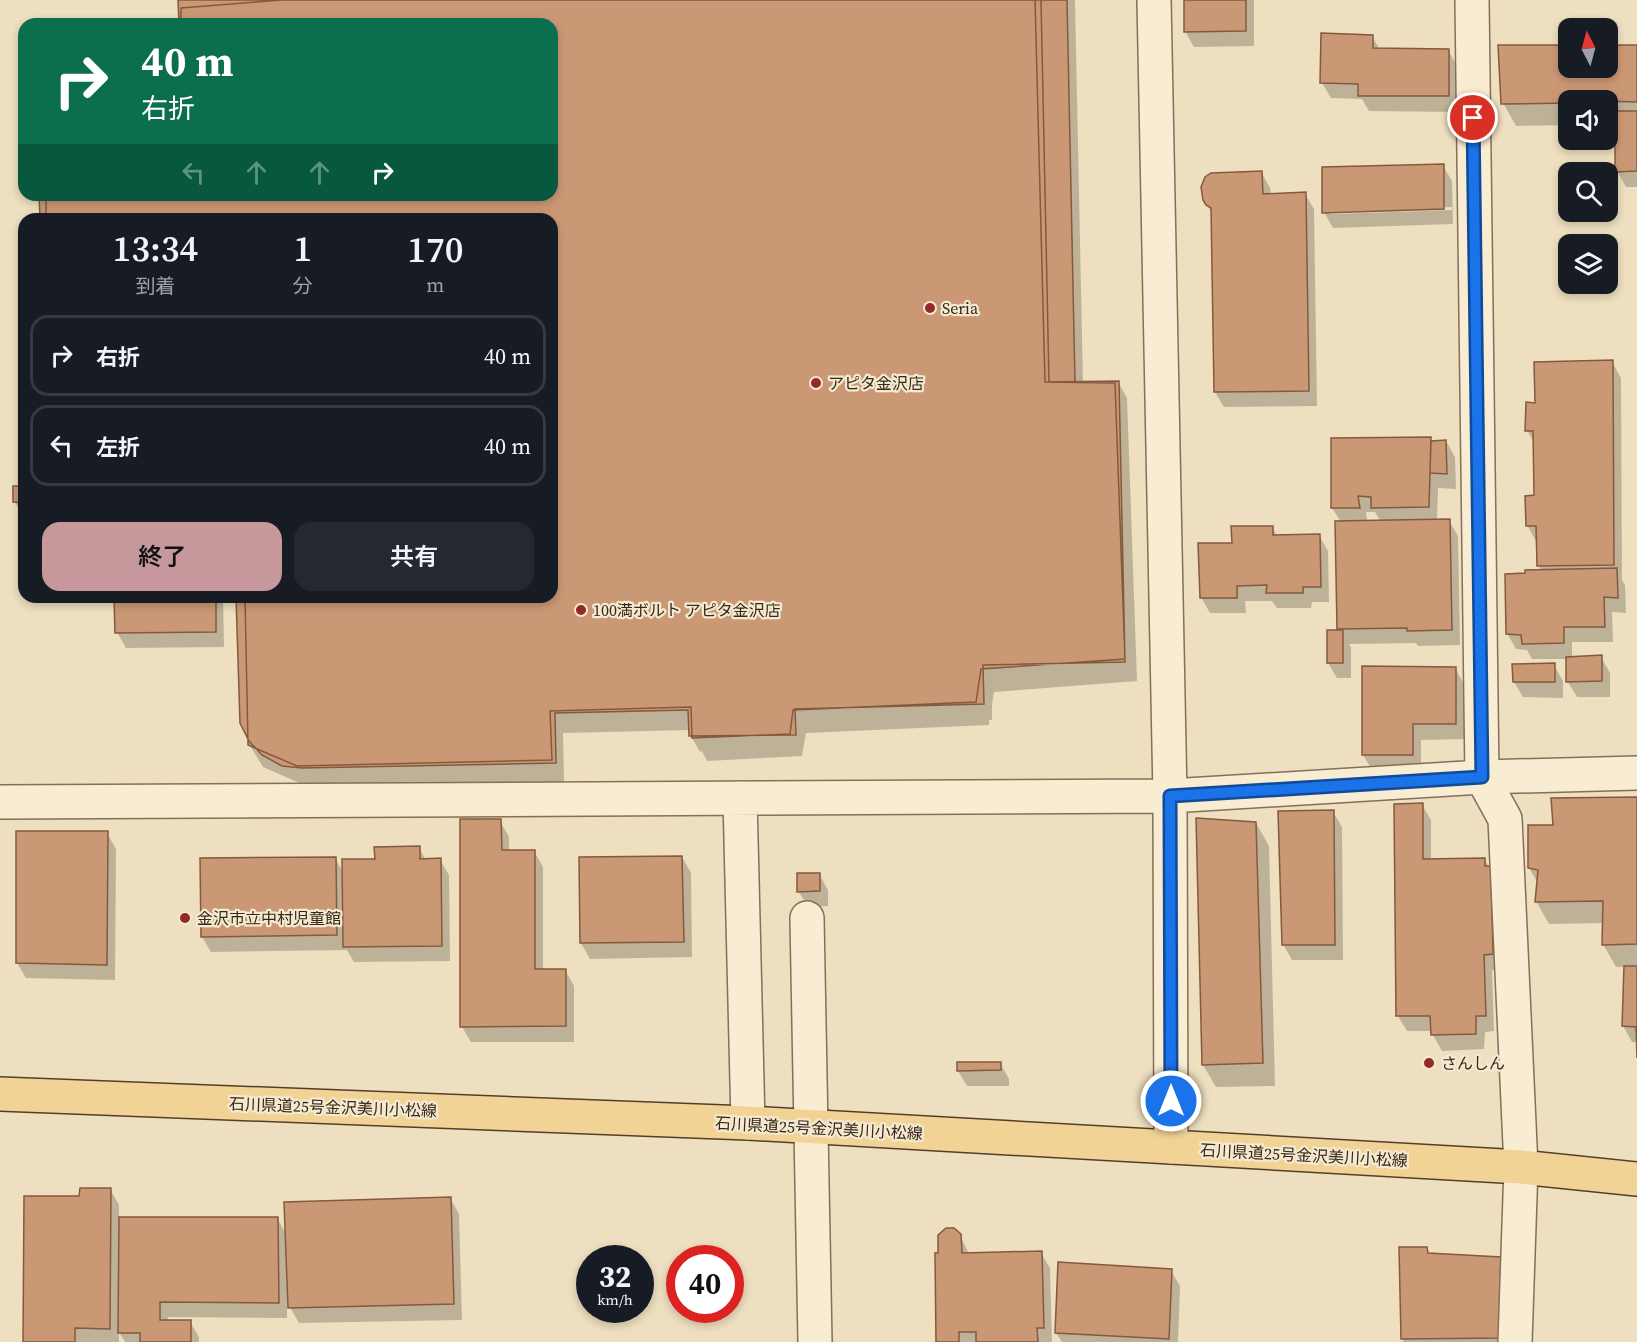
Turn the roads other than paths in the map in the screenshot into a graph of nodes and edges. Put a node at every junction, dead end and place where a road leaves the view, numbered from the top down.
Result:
1 (1154, 0) edge
2 (1472, 0) edge
3 (1637, 773) edge
4 (1482, 777) junction
5 (1170, 796) junction
6 (740, 798) junction
7 (0, 802) edge
8 (807, 918) dead end
9 (0, 1094) edge
10 (748, 1123) junction
11 (811, 1127) junction
12 (1171, 1148) junction
13 (1521, 1167) junction
14 (1637, 1179) edge
15 (815, 1342) edge
16 (1515, 1342) edge

1 - 5 street
2 - 4 street
3 - 4 street
4 - 5 street
4 - 13 street
5 - 6 street
5 - 12 street
6 - 7 street
6 - 10 street
8 - 11 street
9 - 10 main road, 石川県道25号金沢美川小松線
10 - 11 main road, 石川県道25号金沢美川小松線
11 - 12 main road, 石川県道25号金沢美川小松線
11 - 15 street
12 - 13 main road, 石川県道25号金沢美川小松線
13 - 14 main road, 石川県道25号金沢美川小松線
13 - 16 street

